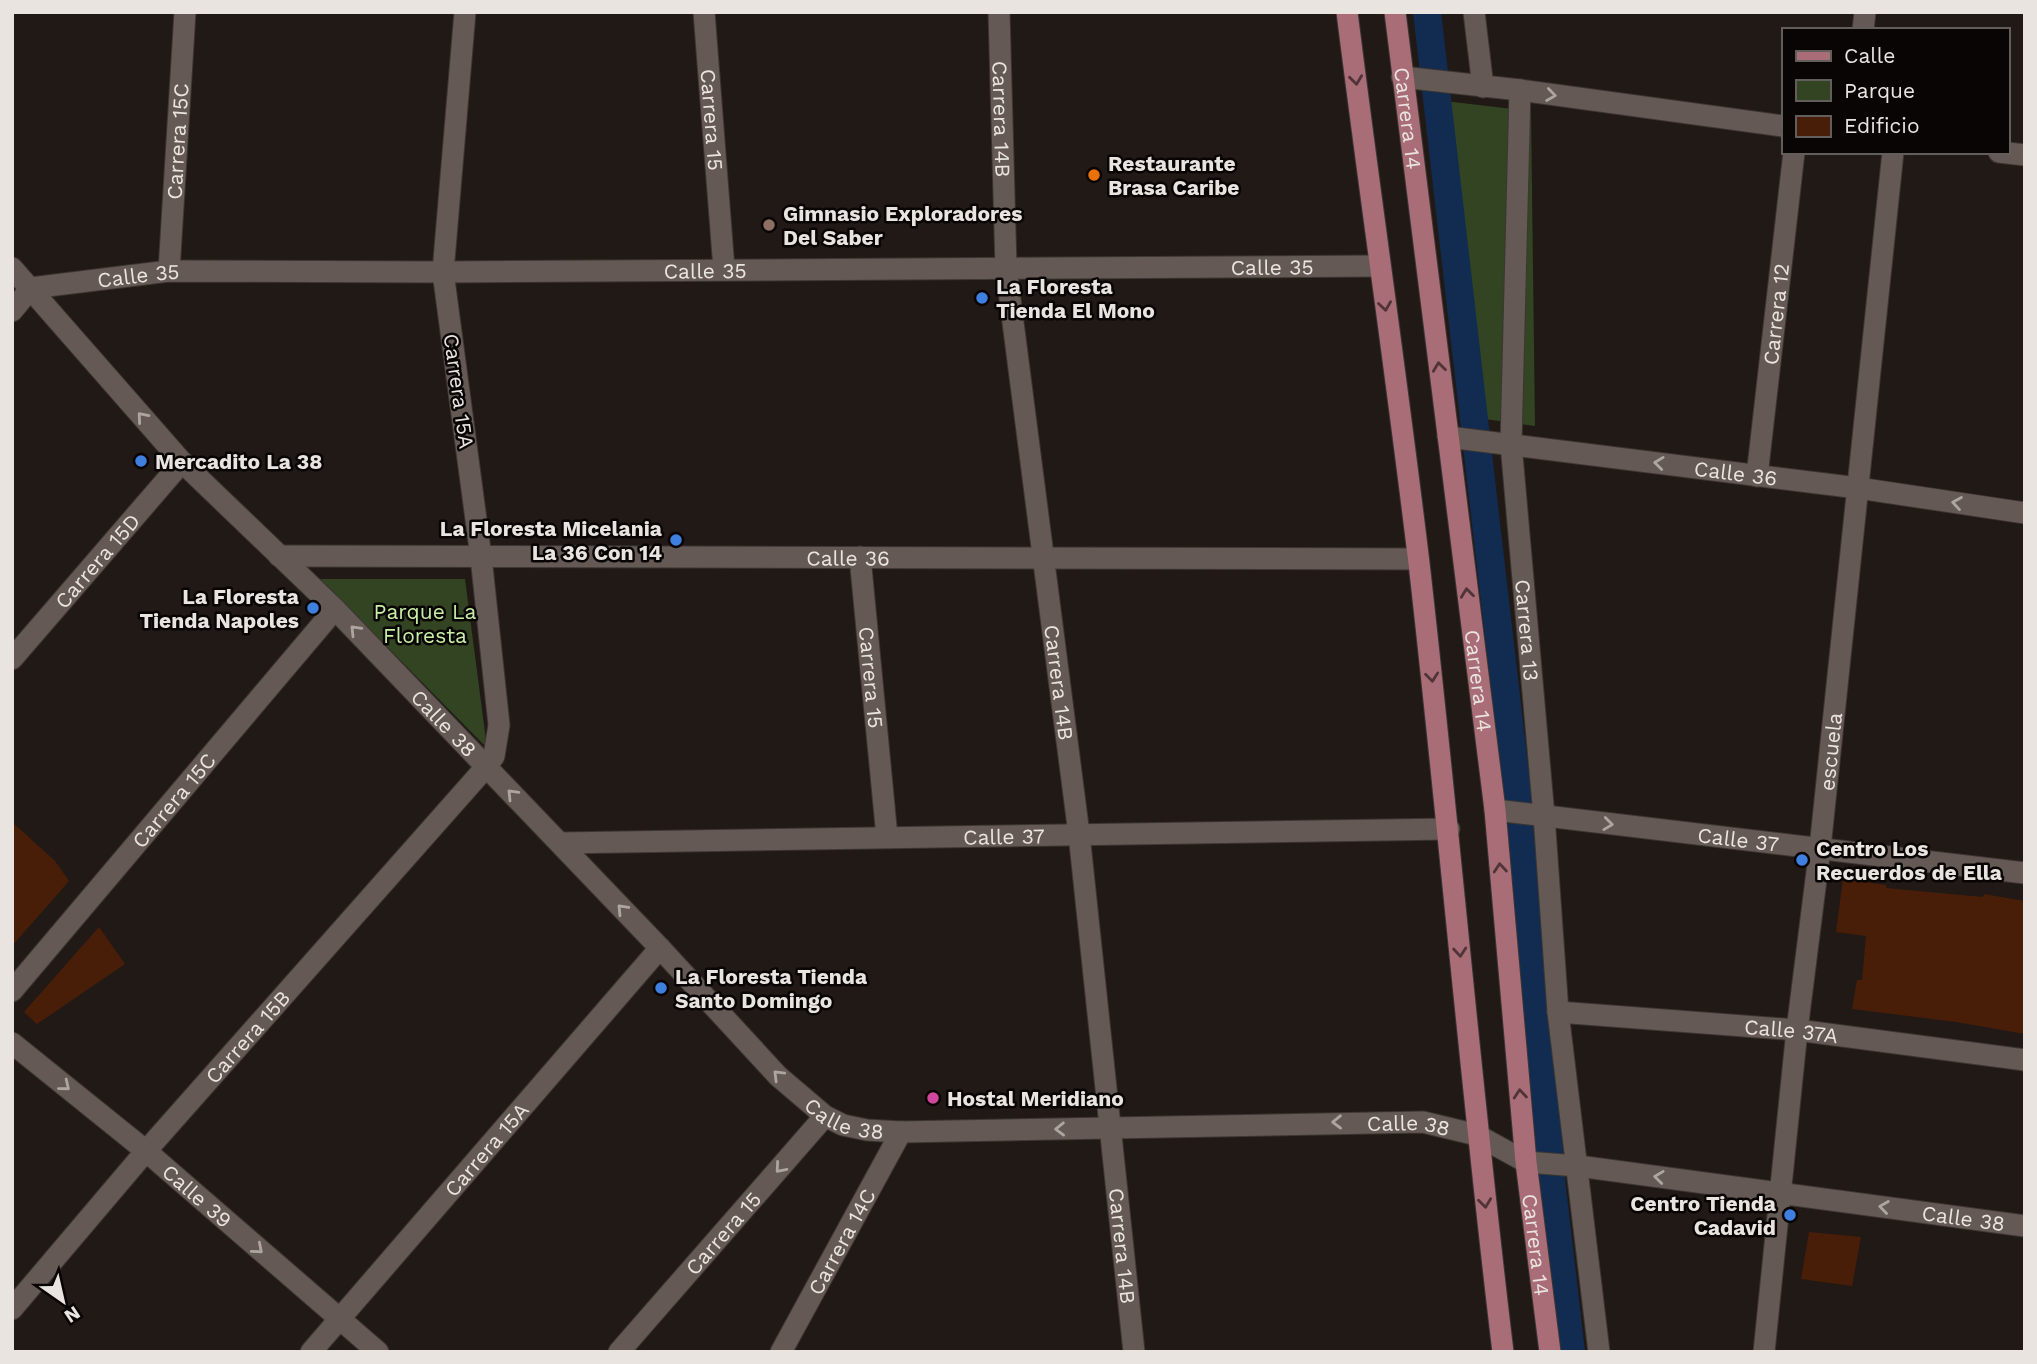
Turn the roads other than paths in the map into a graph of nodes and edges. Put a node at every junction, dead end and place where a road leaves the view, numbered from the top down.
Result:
1 (185, 12) edge
2 (465, 12) edge
3 (704, 12) edge
4 (999, 12) edge
5 (1347, 12) edge
6 (1395, 12) edge
7 (1474, 12) edge
8 (1402, 77) junction
9 (1483, 87) junction
10 (1520, 90) junction
11 (1782, 126) edge
12 (1794, 154) edge
13 (1893, 154) edge
14 (1379, 266) junction
15 (12, 268) edge
16 (1006, 268) junction
17 (724, 269) junction
18 (169, 271) junction
19 (443, 272) junction
20 (31, 288) junction
21 (12, 311) edge
22 (1457, 437) junction
23 (1507, 443) junction
24 (182, 462) junction
25 (1757, 476) junction
26 (1858, 488) junction
27 (2025, 513) edge
28 (279, 556) junction
29 (481, 556) junction
30 (860, 557) junction
31 (1044, 558) junction
32 (1418, 559) junction
33 (335, 609) junction
34 (12, 659) edge
35 (486, 767) junction
36 (1503, 811) junction
37 (1542, 816) junction
38 (1449, 829) junction
39 (1079, 834) junction
40 (887, 837) junction
41 (560, 843) junction
42 (1820, 848) junction
43 (2025, 873) edge
44 (660, 948) junction
45 (12, 991) edge
46 (1558, 1012) junction
47 (1797, 1030) junction
48 (12, 1044) edge
49 (2025, 1060) edge
50 (825, 1116) junction
51 (1112, 1128) junction
52 (901, 1132) junction
53 (1477, 1135) junction
54 (146, 1151) junction
55 (1535, 1163) junction
56 (1574, 1166) junction
57 (1780, 1193) junction
58 (2025, 1226) edge
59 (12, 1309) edge
60 (339, 1319) junction
61 (311, 1352) edge
62 (377, 1352) edge
63 (619, 1352) edge
64 (781, 1352) edge
65 (1134, 1352) edge
66 (1503, 1352) edge
67 (1550, 1352) edge
68 (1599, 1352) edge
69 (1764, 1352) edge

1 - 18 street, Carrera 15C
2 - 19 street, Carrera 15A
3 - 17 street, Carrera 15
4 - 16 street, Carrera 14B
5 -> 14 main road
6 - 8 main road, Carrera 14
7 - 9 street
8 - 9 street
22 -> 8 main road, Carrera 14
9 - 10 street
10 -> 11 street
10 - 23 street, Carrera 13
12 - 25 street, Carrera 12
13 - 26 street, escuela
14 - 16 street, Calle 35
14 -> 32 main road
15 - 20 street, Calle 38
16 - 17 street, Calle 35
16 - 31 street, Carrera 14B
17 - 19 street, Calle 35
18 - 19 street, Calle 35
18 - 20 street, Calle 35
19 - 29 street, Carrera 15A
20 - 21 street
24 -> 20 street, Calle 38
22 - 23 street, Calle 36
36 -> 22 main road, Carrera 14
25 -> 23 street, Calle 36
23 - 37 street, Carrera 13
24 - 28 street, Calle 38
24 - 34 street, Carrera 15D
25 - 26 street, Calle 36
27 -> 26 street, Calle 36
26 - 42 street, escuela
28 - 29 street, Calle 36
28 - 33 street, Calle 38
29 - 30 street, Calle 36
29 - 35 street, Carrera 15A
30 - 31 street, Calle 36
30 - 40 street, Carrera 15
31 - 32 street, Calle 36
31 - 39 street, Carrera 14B
32 -> 38 main road
35 -> 33 street, Calle 38
33 - 45 street, Carrera 15C
41 -> 35 street, Calle 38
35 - 54 street, Carrera 15B
36 - 37 street, Calle 37
55 -> 36 main road, Carrera 14
37 -> 42 street, Calle 37
37 - 46 street, Carrera 13
38 - 39 street, Calle 37
38 -> 53 main road
39 - 40 street, Calle 37
39 - 51 street, Carrera 14B
40 - 41 street, Calle 37
44 -> 41 street, Calle 38
42 - 43 street, Calle 37
42 - 47 street, escuela
50 -> 44 street, Calle 38
44 - 60 street, Carrera 15A
46 - 47 street, Calle 37A
46 - 56 street, Carrera 13
47 - 49 street, Calle 37A
47 - 57 street, escuela
48 -> 54 street, Calle 39
50 - 52 street, Calle 38
50 -> 63 street, Carrera 15
51 -> 52 street, Calle 38
53 -> 51 street, Calle 38
51 - 65 street, Carrera 14B
52 - 64 street, Carrera 14C
53 - 55 street, Calle 38
53 -> 66 main road
54 - 59 street, Carrera 15B
54 -> 60 street, Calle 39
55 - 56 street, Calle 38
55 - 67 main road, Carrera 14
57 -> 56 street, Calle 38
56 - 68 street, Carrera 13
58 -> 57 street, Calle 38
57 - 69 street, escuela
60 - 61 street, Carrera 15A
60 - 62 street, Calle 39

